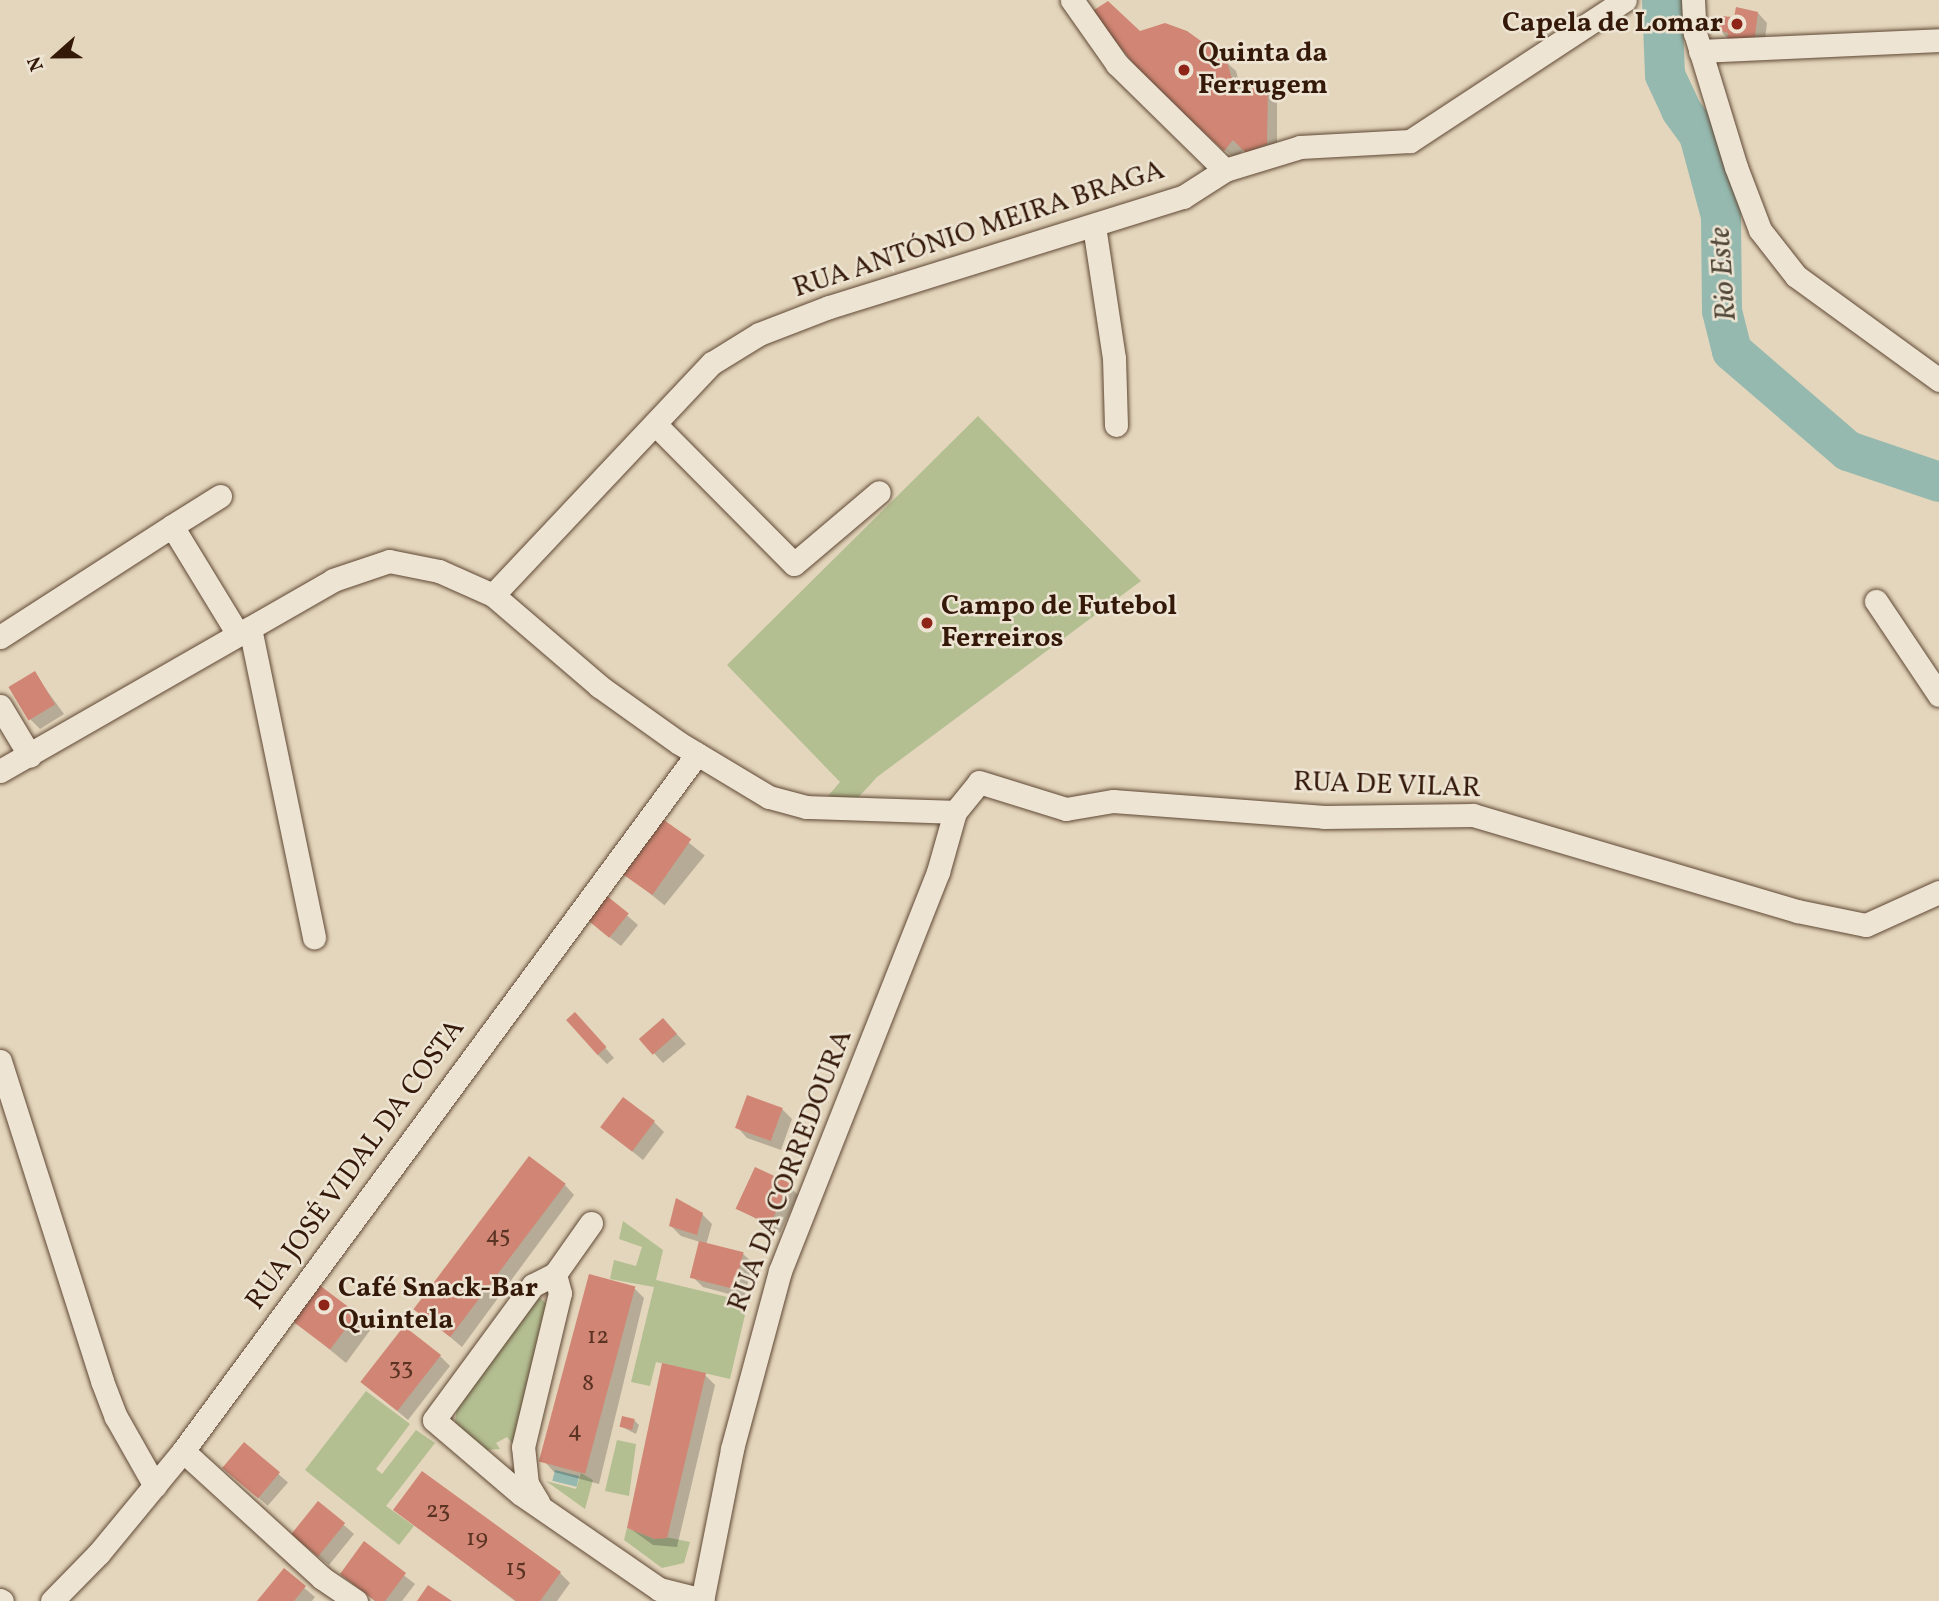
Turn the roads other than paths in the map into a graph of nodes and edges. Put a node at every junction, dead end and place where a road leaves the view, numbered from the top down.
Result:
1 (1072, 0) edge
2 (1625, 0) edge
3 (1693, 0) edge
4 (1939, 40) edge
5 (1700, 51) junction
6 (1225, 170) junction
7 (1094, 226) junction
8 (1939, 380) edge
9 (655, 424) junction
10 (1116, 425) dead end
11 (879, 492) dead end
12 (220, 496) dead end
13 (172, 526) junction
14 (487, 593) junction
15 (1876, 601) dead end
16 (244, 631) junction
17 (0, 637) edge
18 (1939, 695) edge
19 (0, 706) edge
20 (696, 754) junction
21 (30, 755) junction
22 (0, 771) edge
23 (955, 812) junction
24 (1939, 892) edge
25 (314, 937) dead end
26 (0, 1061) edge
27 (591, 1223) dead end
28 (555, 1274) junction
29 (523, 1447) junction
30 (183, 1451) junction
31 (475, 1455) junction
32 (155, 1486) junction
33 (538, 1502) junction
34 (702, 1600) edge
35 (52, 1601) edge
36 (356, 1601) edge

1 - 6 street
2 - 6 street, RUA ANTÓNIO MEIRA BRAGA
3 - 5 street
4 - 5 street
5 - 8 street
6 - 7 street, RUA ANTÓNIO MEIRA BRAGA
7 - 9 street, RUA ANTÓNIO MEIRA BRAGA
7 - 10 street
9 - 11 street
9 - 14 street, RUA ANTÓNIO MEIRA BRAGA
12 - 13 street
13 - 16 street
13 - 17 street
14 - 16 street
14 - 20 street
15 - 18 street
16 - 21 street
16 - 25 street
19 - 21 street
20 - 23 street
20 - 30 street, RUA JOSÉ VIDAL DA COSTA
21 - 22 street
23 - 24 street, RUA DE VILAR
23 - 34 street, RUA DA CORREDOURA
26 - 32 street
27 - 28 street
28 - 29 street
28 - 31 street
29 - 31 street
29 - 33 street
30 - 32 street, RUA JOSÉ VIDAL DA COSTA
30 - 36 street
31 - 33 street
32 - 35 street, RUA JOSÉ VIDAL DA COSTA
33 - 34 street

